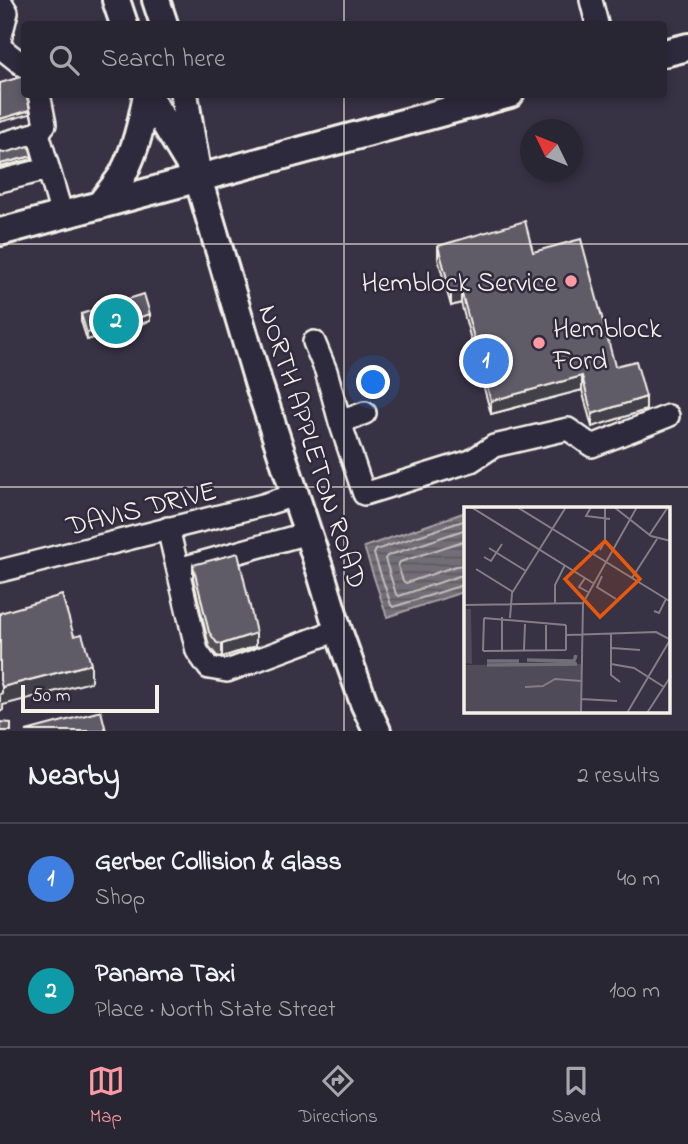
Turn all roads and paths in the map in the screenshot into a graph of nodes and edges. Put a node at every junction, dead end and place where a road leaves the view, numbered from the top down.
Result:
1 (117, 0) edge
2 (156, 0) edge
3 (591, 0) edge
4 (0, 1) edge
5 (123, 21) edge
6 (163, 21) edge
7 (596, 21) edge
8 (0, 40) edge
9 (0, 47) edge
10 (688, 47) edge
11 (667, 53) edge
12 (21, 64) edge
13 (40, 98) edge
14 (146, 98) edge
15 (149, 98) edge
16 (185, 98) edge
17 (495, 98) edge
18 (38, 133) junction
19 (0, 144) edge
20 (47, 169) junction
21 (198, 178) junction
22 (0, 181) edge
23 (100, 205) junction
24 (62, 215) junction
25 (0, 232) edge
26 (314, 342) dead end
27 (365, 412) dead end
28 (668, 416) dead end
29 (340, 422) junction
30 (295, 495) junction
31 (168, 528) junction
32 (308, 533) junction
33 (178, 569) junction
34 (0, 571) edge
35 (338, 630) junction
36 (377, 731) edge

1 - 5 main road
2 - 6 main road
3 - 7 street
4 - 8 street
9 - 12 street
10 - 11 main road
13 - 18 street
14 - 23 main road
15 - 21 main road
16 - 21 main road
17 - 21 main road
18 - 19 street
18 - 20 street
20 - 22 street
20 - 24 street
21 - 23 main road
21 - 30 main road, NORTH APPLETON ROAD
23 - 24 main road
24 - 25 main road
26 - 29 street
27 - 29 street
28 - 29 street
30 - 31 street, DAVIS DRIVE
30 - 32 main road, NORTH APPLETON ROAD
31 - 33 street
31 - 34 street, DAVIS DRIVE
32 - 33 street
32 - 35 main road, NORTH APPLETON ROAD
33 - 35 street
35 - 36 main road, NORTH APPLETON ROAD

